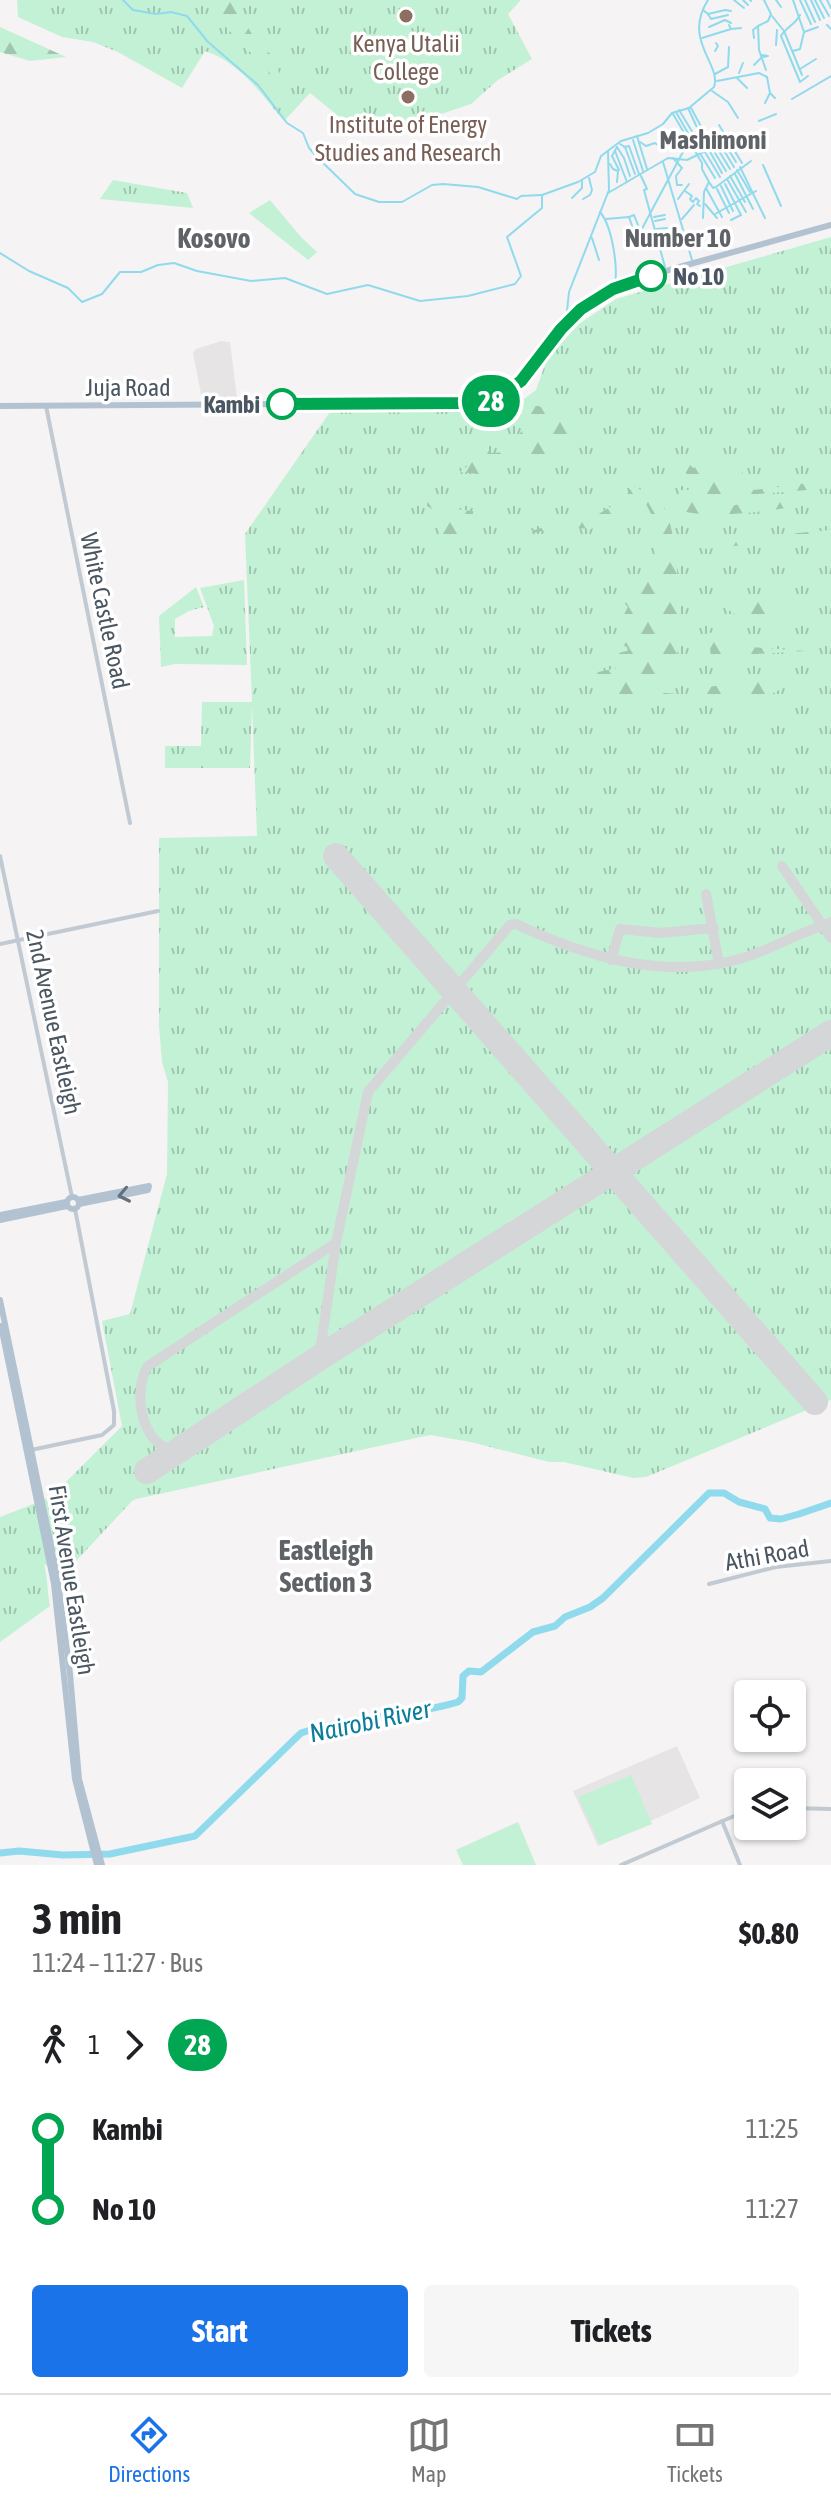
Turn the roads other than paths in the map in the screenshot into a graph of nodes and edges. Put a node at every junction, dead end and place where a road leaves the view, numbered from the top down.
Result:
1 (831, 225) edge
2 (0, 406) edge
3 (46, 406) junction
4 (130, 823) dead end
5 (0, 856) edge
6 (158, 911) dead end
7 (17, 940) junction
8 (0, 944) edge
9 (73, 1203) junction
10 (0, 1217) edge
11 (0, 1300) edge
12 (0, 1321) edge
13 (31, 1450) junction
14 (831, 1561) edge
15 (709, 1584) dead end
16 (806, 1808) edge
17 (831, 1809) edge
18 (734, 1816) edge
19 (722, 1821) junction
20 (94, 1847) junction
21 (99, 1862) edge
22 (621, 1865) edge
23 (740, 1865) edge

1 - 3 main road, Juja Road
2 - 3 main road, Juja Road
3 - 4 street, White Castle Road
5 - 7 street, 2nd Avenue Eastleigh
6 - 7 street
7 - 8 street
7 - 9 street, 2nd Avenue Eastleigh
9 -> 9 main road
9 - 10 main road
9 - 13 street, 2nd Avenue Eastleigh
11 - 13 main road, First Avenue Eastleigh
12 - 20 main road, First Avenue Eastleigh
13 - 20 main road, First Avenue Eastleigh
14 - 15 street, Athi Road
16 - 17 street
18 - 19 street
19 - 22 street
19 - 23 street
20 - 21 main road, First Avenue Eastleigh

